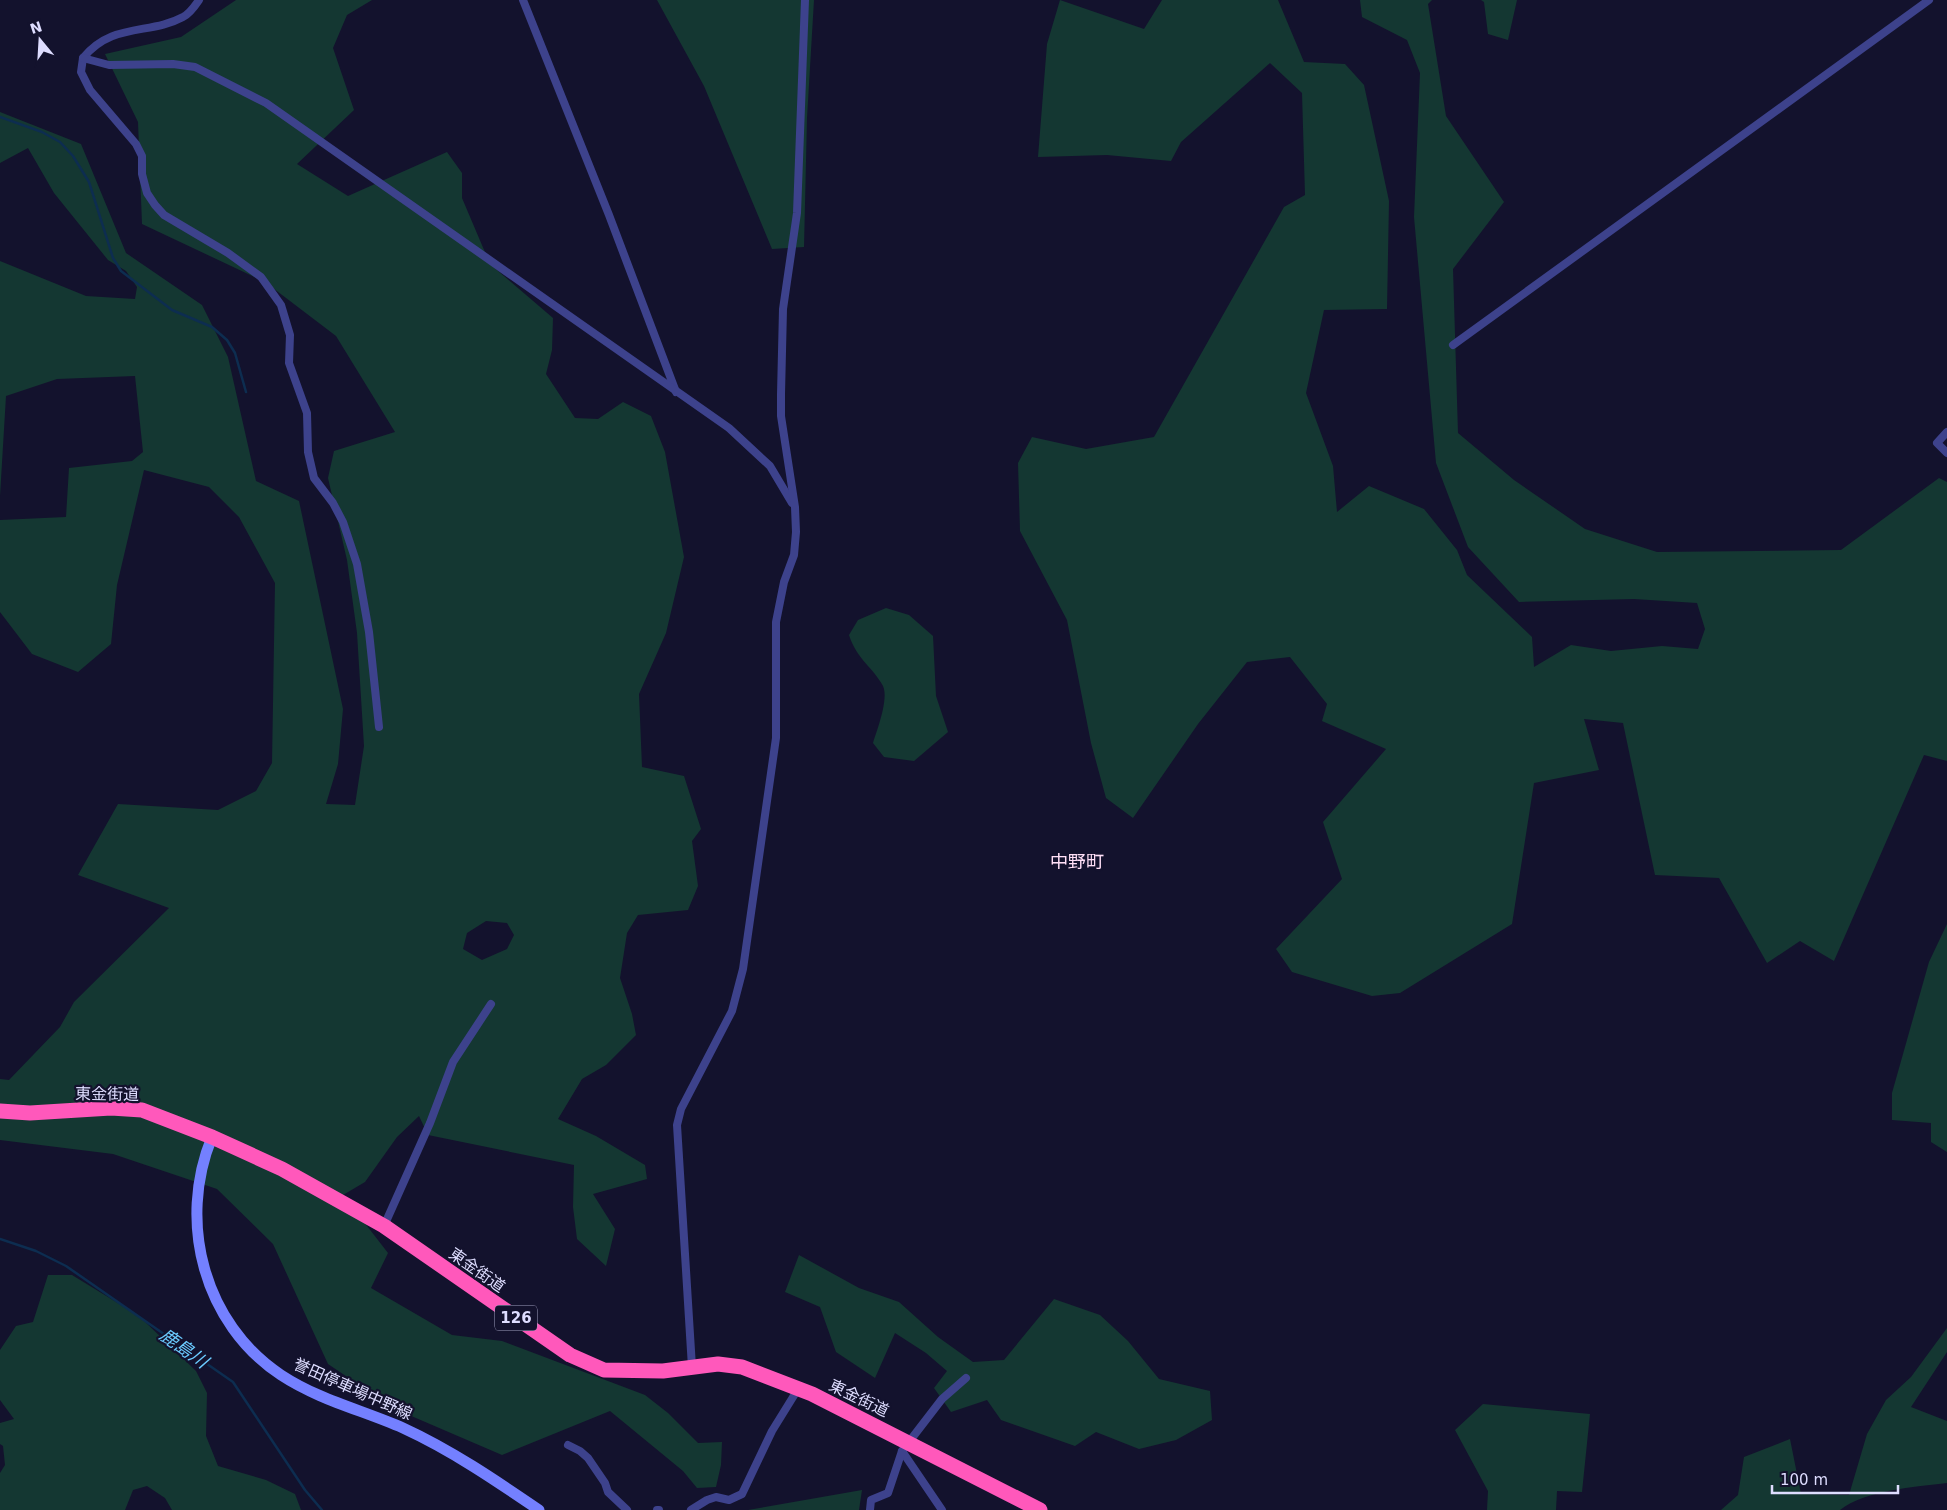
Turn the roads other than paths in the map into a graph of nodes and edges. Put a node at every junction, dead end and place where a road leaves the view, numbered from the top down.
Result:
1 (199, 0) edge
2 (523, 0) edge
3 (805, 0) edge
4 (1929, 0) edge
5 (83, 58) junction
6 (1453, 345) dead end
7 (676, 392) junction
8 (1947, 432) edge
9 (1947, 454) edge
10 (794, 507) junction
11 (379, 727) dead end
12 (491, 1004) dead end
13 (0, 1111) edge
14 (212, 1137) junction
15 (384, 1226) junction
16 (692, 1367) junction
17 (966, 1378) dead end
18 (798, 1389) junction
19 (568, 1445) dead end
20 (906, 1447) junction
21 (539, 1510) edge
22 (627, 1510) edge
23 (691, 1510) edge
24 (870, 1510) edge
25 (942, 1510) edge
26 (1040, 1510) edge

1 - 5 street
2 - 7 street
3 - 10 street
4 - 6 street
5 - 7 street
5 - 11 street
7 - 10 street
8 - 9 street
10 - 16 street
12 - 15 street
13 - 14 highway, 東金街道 / 126
14 - 15 highway, 東金街道 / 126
14 - 21 main road, 誉田停車場中野線
15 - 16 highway, 東金街道 / 126
16 - 18 highway, 東金街道 / 126
17 - 20 street
18 - 20 highway, 東金街道 / 126
18 - 23 street
19 - 22 street
20 - 24 street
20 - 25 street
20 - 26 highway, 東金街道 / 126

